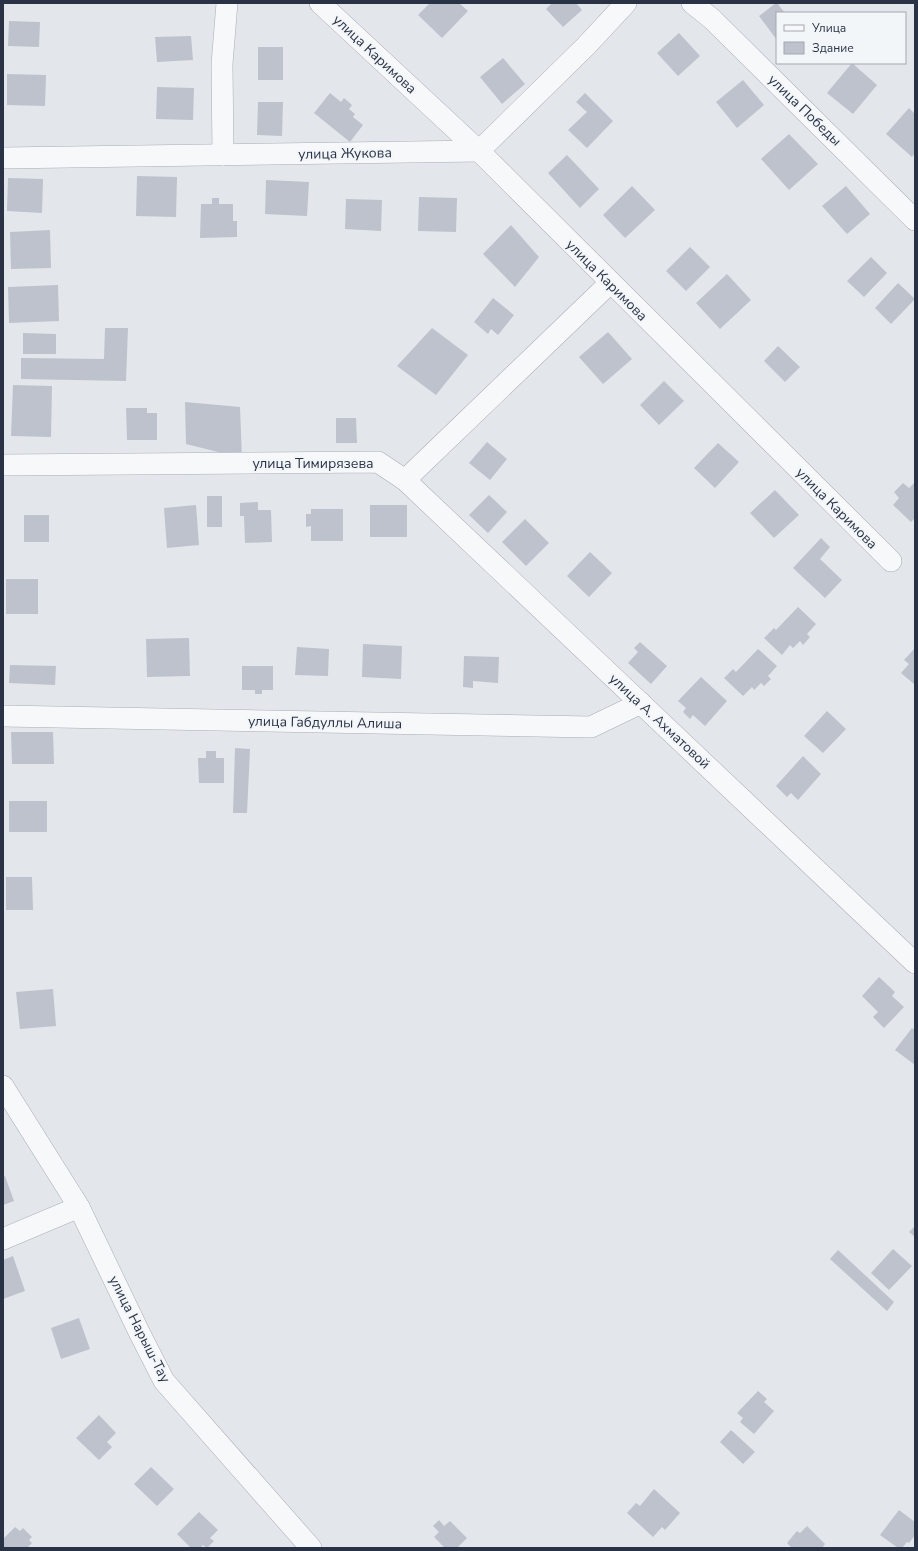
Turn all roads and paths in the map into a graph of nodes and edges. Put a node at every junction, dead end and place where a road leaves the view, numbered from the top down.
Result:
1 (226, 3) edge
2 (320, 3) edge
3 (626, 3) edge
4 (692, 3) edge
5 (479, 151) junction
6 (223, 155) junction
7 (3, 158) edge
8 (915, 220) edge
9 (610, 283) junction
10 (3, 465) edge
11 (405, 480) junction
12 (891, 561) dead end
13 (641, 703) junction
14 (3, 716) edge
15 (915, 963) edge
16 (3, 1086) edge
17 (79, 1208) junction
18 (3, 1239) edge
19 (311, 1548) edge

1 - 6 street
2 - 5 street, улица Каримова
3 - 5 street
4 - 8 street, улица Победы
5 - 6 street, улица Жукова
5 - 9 street, улица Каримова
6 - 7 street, улица Жукова
9 - 11 street
9 - 12 street, улица Каримова
10 - 11 street, улица Тимирязева
11 - 13 street, улица А. Ахматовой
13 - 14 street, улица Габдуллы Алиша
13 - 15 street, улица А. Ахматовой
16 - 17 street, улица Нарыш-Тау
17 - 18 street
17 - 19 street, улица Нарыш-Тау

